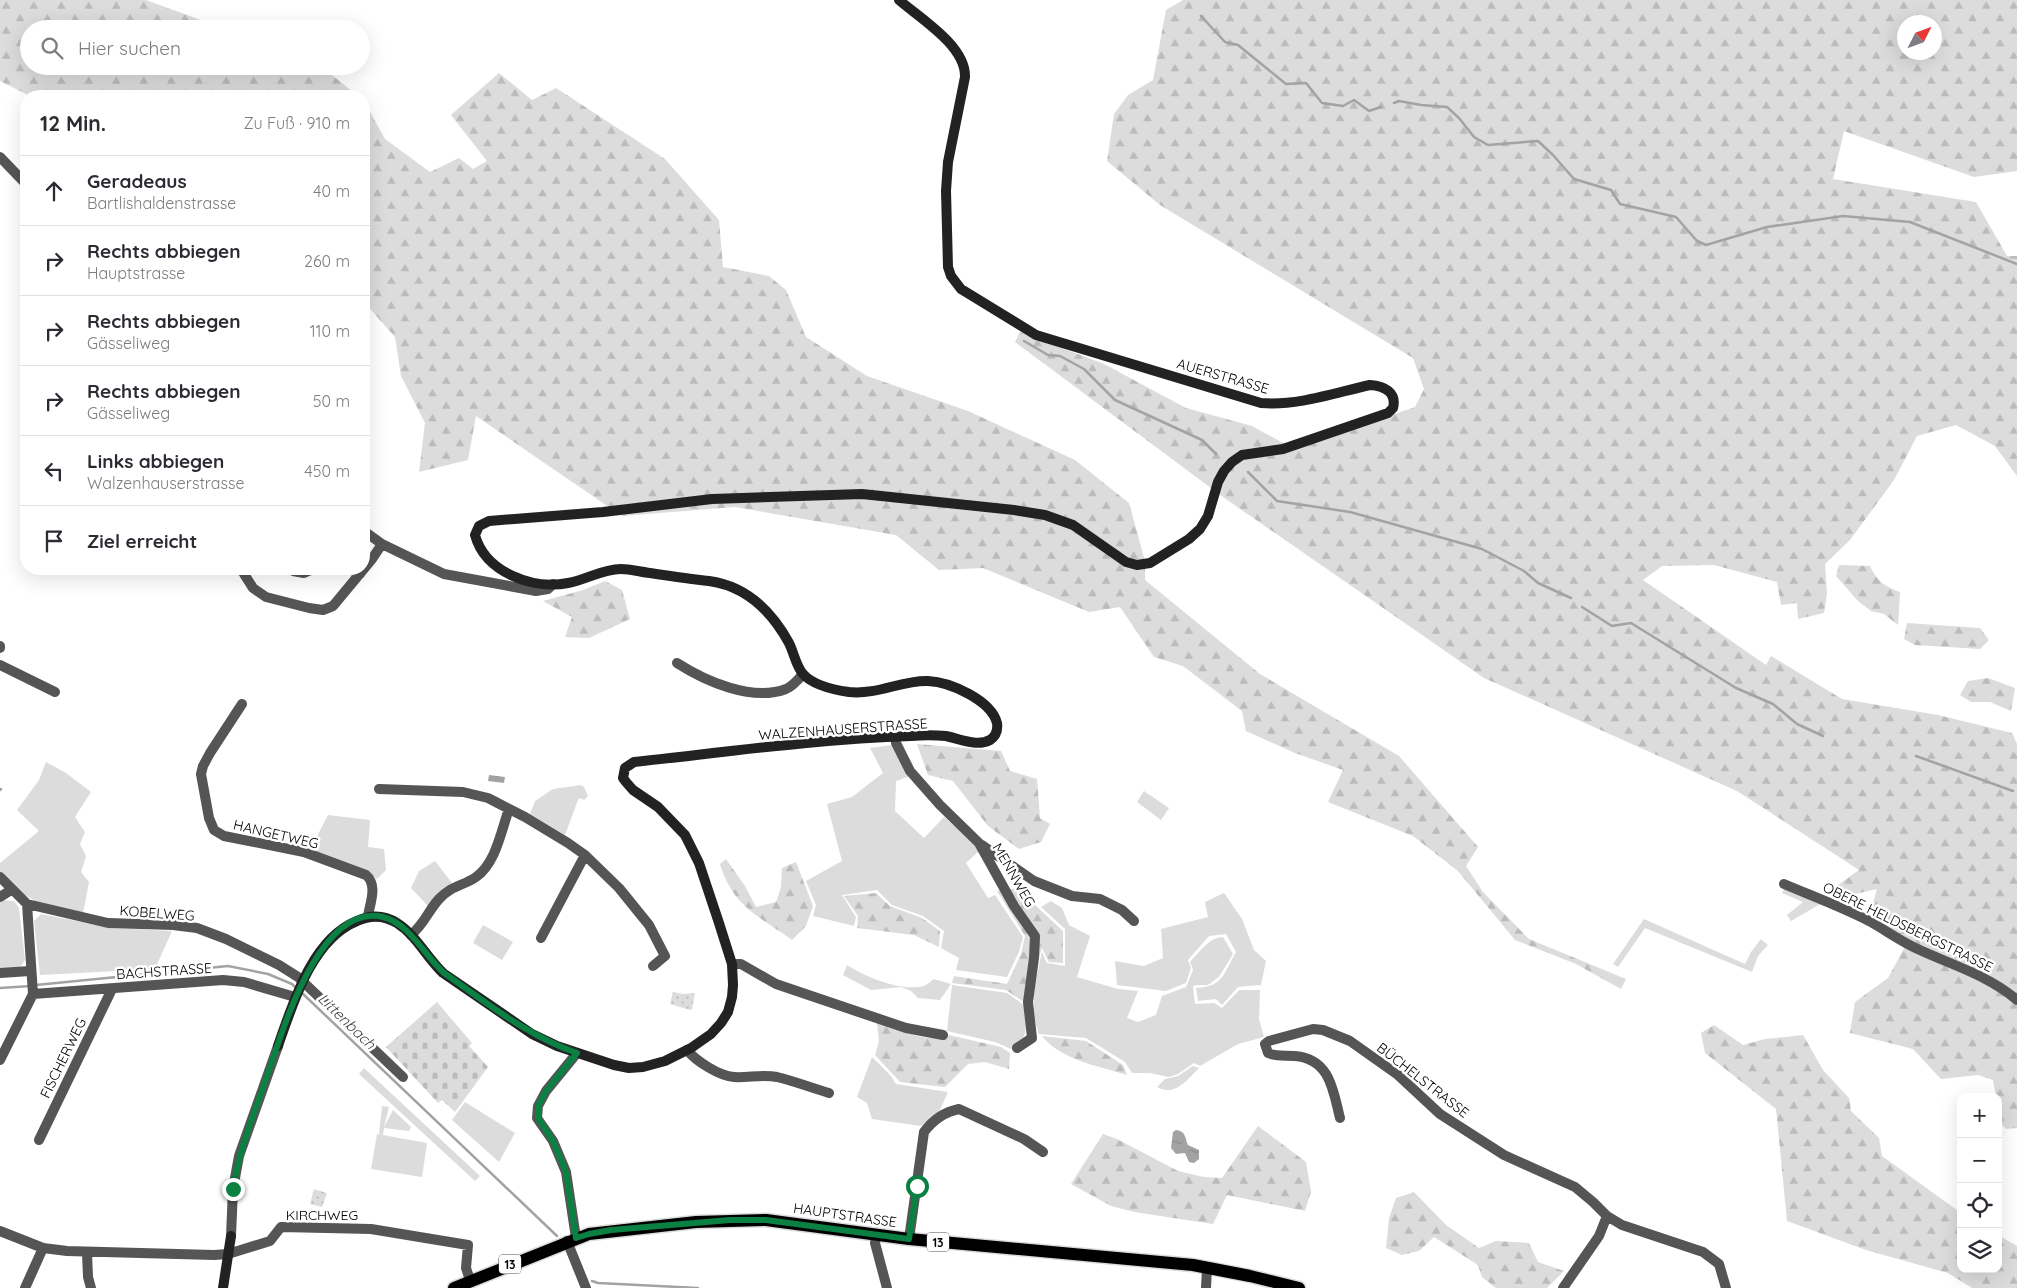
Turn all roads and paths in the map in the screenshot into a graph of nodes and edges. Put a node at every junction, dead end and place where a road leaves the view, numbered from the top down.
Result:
1 (899, 0) edge
2 (0, 157) edge
3 (20, 178) edge
4 (370, 535) edge
5 (382, 544) junction
6 (370, 560) edge
7 (245, 575) edge
8 (359, 575) edge
9 (553, 584) junction
10 (677, 663) dead end
11 (0, 665) edge
12 (803, 674) junction
13 (55, 692) dead end
14 (242, 704) dead end
15 (895, 736) junction
16 (379, 789) dead end
17 (509, 809) junction
18 (979, 843) junction
19 (585, 855) junction
20 (0, 877) edge
21 (1784, 884) dead end
22 (11, 890) junction
23 (0, 897) edge
24 (27, 904) junction
25 (368, 916) junction
26 (1134, 921) dead end
27 (411, 935) junction
28 (541, 938) dead end
29 (732, 964) junction
30 (653, 966) dead end
31 (0, 973) edge
32 (30, 974) junction
33 (112, 989) junction
34 (299, 990) junction
35 (33, 992) junction
36 (2017, 1000) edge
37 (943, 1035) dead end
38 (1017, 1048) dead end
39 (687, 1050) junction
40 (577, 1053) junction
41 (0, 1060) edge
42 (403, 1077) dead end
43 (829, 1093) dead end
44 (1340, 1118) dead end
45 (39, 1140) dead end
46 (1043, 1152) dead end
47 (1607, 1216) junction
48 (0, 1231) edge
49 (876, 1235) junction
50 (909, 1239) junction
51 (572, 1240) junction
52 (43, 1248) junction
53 (87, 1252) junction
54 (228, 1254) junction
55 (1207, 1268) junction
56 (470, 1280) junction
57 (25, 1288) edge
58 (91, 1288) edge
59 (223, 1288) edge
60 (454, 1288) edge
61 (586, 1288) edge
62 (887, 1288) edge
63 (1206, 1288) edge
64 (1299, 1288) edge
65 (1562, 1288) edge
66 (1726, 1288) edge

1 - 9 street, AUERSTRASSE
2 - 3 street
4 - 5 street
5 - 6 street
5 - 9 street
7 - 8 street
9 - 12 street
10 - 12 street
11 - 13 street
12 - 15 street, WALZENHAUSERSTRASSE
14 - 25 street, HANGETWEG
15 - 18 street, MENNWEG
15 - 29 street, WALZENHAUSERSTRASSE
16 - 17 street
17 - 19 street
17 - 27 street
18 - 26 street
18 - 38 street, MENNWEG
19 - 28 street
19 - 30 street
20 - 22 street
21 - 36 street, OBERE HELDSBERGSTRASSE
22 - 23 street
22 - 24 street
24 - 32 street
24 - 34 street, KOBELWEG
25 - 27 street, WALZENHAUSERSTRASSE
25 - 34 street
27 - 40 street, WALZENHAUSERSTRASSE
29 - 37 street
29 - 39 street, WALZENHAUSERSTRASSE
31 - 32 street
32 - 35 street
33 - 34 street, BACHSTRASSE
33 - 35 street, BACHSTRASSE
33 - 45 street, FISCHERWEG
34 - 42 street, KOBELWEG
34 - 54 street
35 - 41 street
39 - 40 street, WALZENHAUSERSTRASSE
39 - 43 street
40 - 51 street
44 - 47 street, BÜCHELSTRASSE
46 - 50 street
47 - 65 street
47 - 66 street, BÜCHELSTRASSE
48 - 52 street, KIRCHWEG
49 - 50 main road, HAUPTSTRASSE / 13
49 - 51 main road, HAUPTSTRASSE / 13
49 - 62 street
50 - 55 main road, HAUPTSTRASSE / 13
51 - 56 main road, HAUPTSTRASSE / 13
51 - 61 street
52 - 53 street, KIRCHWEG
52 - 57 street
53 - 54 street, KIRCHWEG
53 - 58 street
54 - 56 street, KIRCHWEG
54 - 59 street
55 - 63 street
55 - 64 main road, HAUPTSTRASSE / 13
56 - 60 main road, HAUPTSTRASSE / 13

